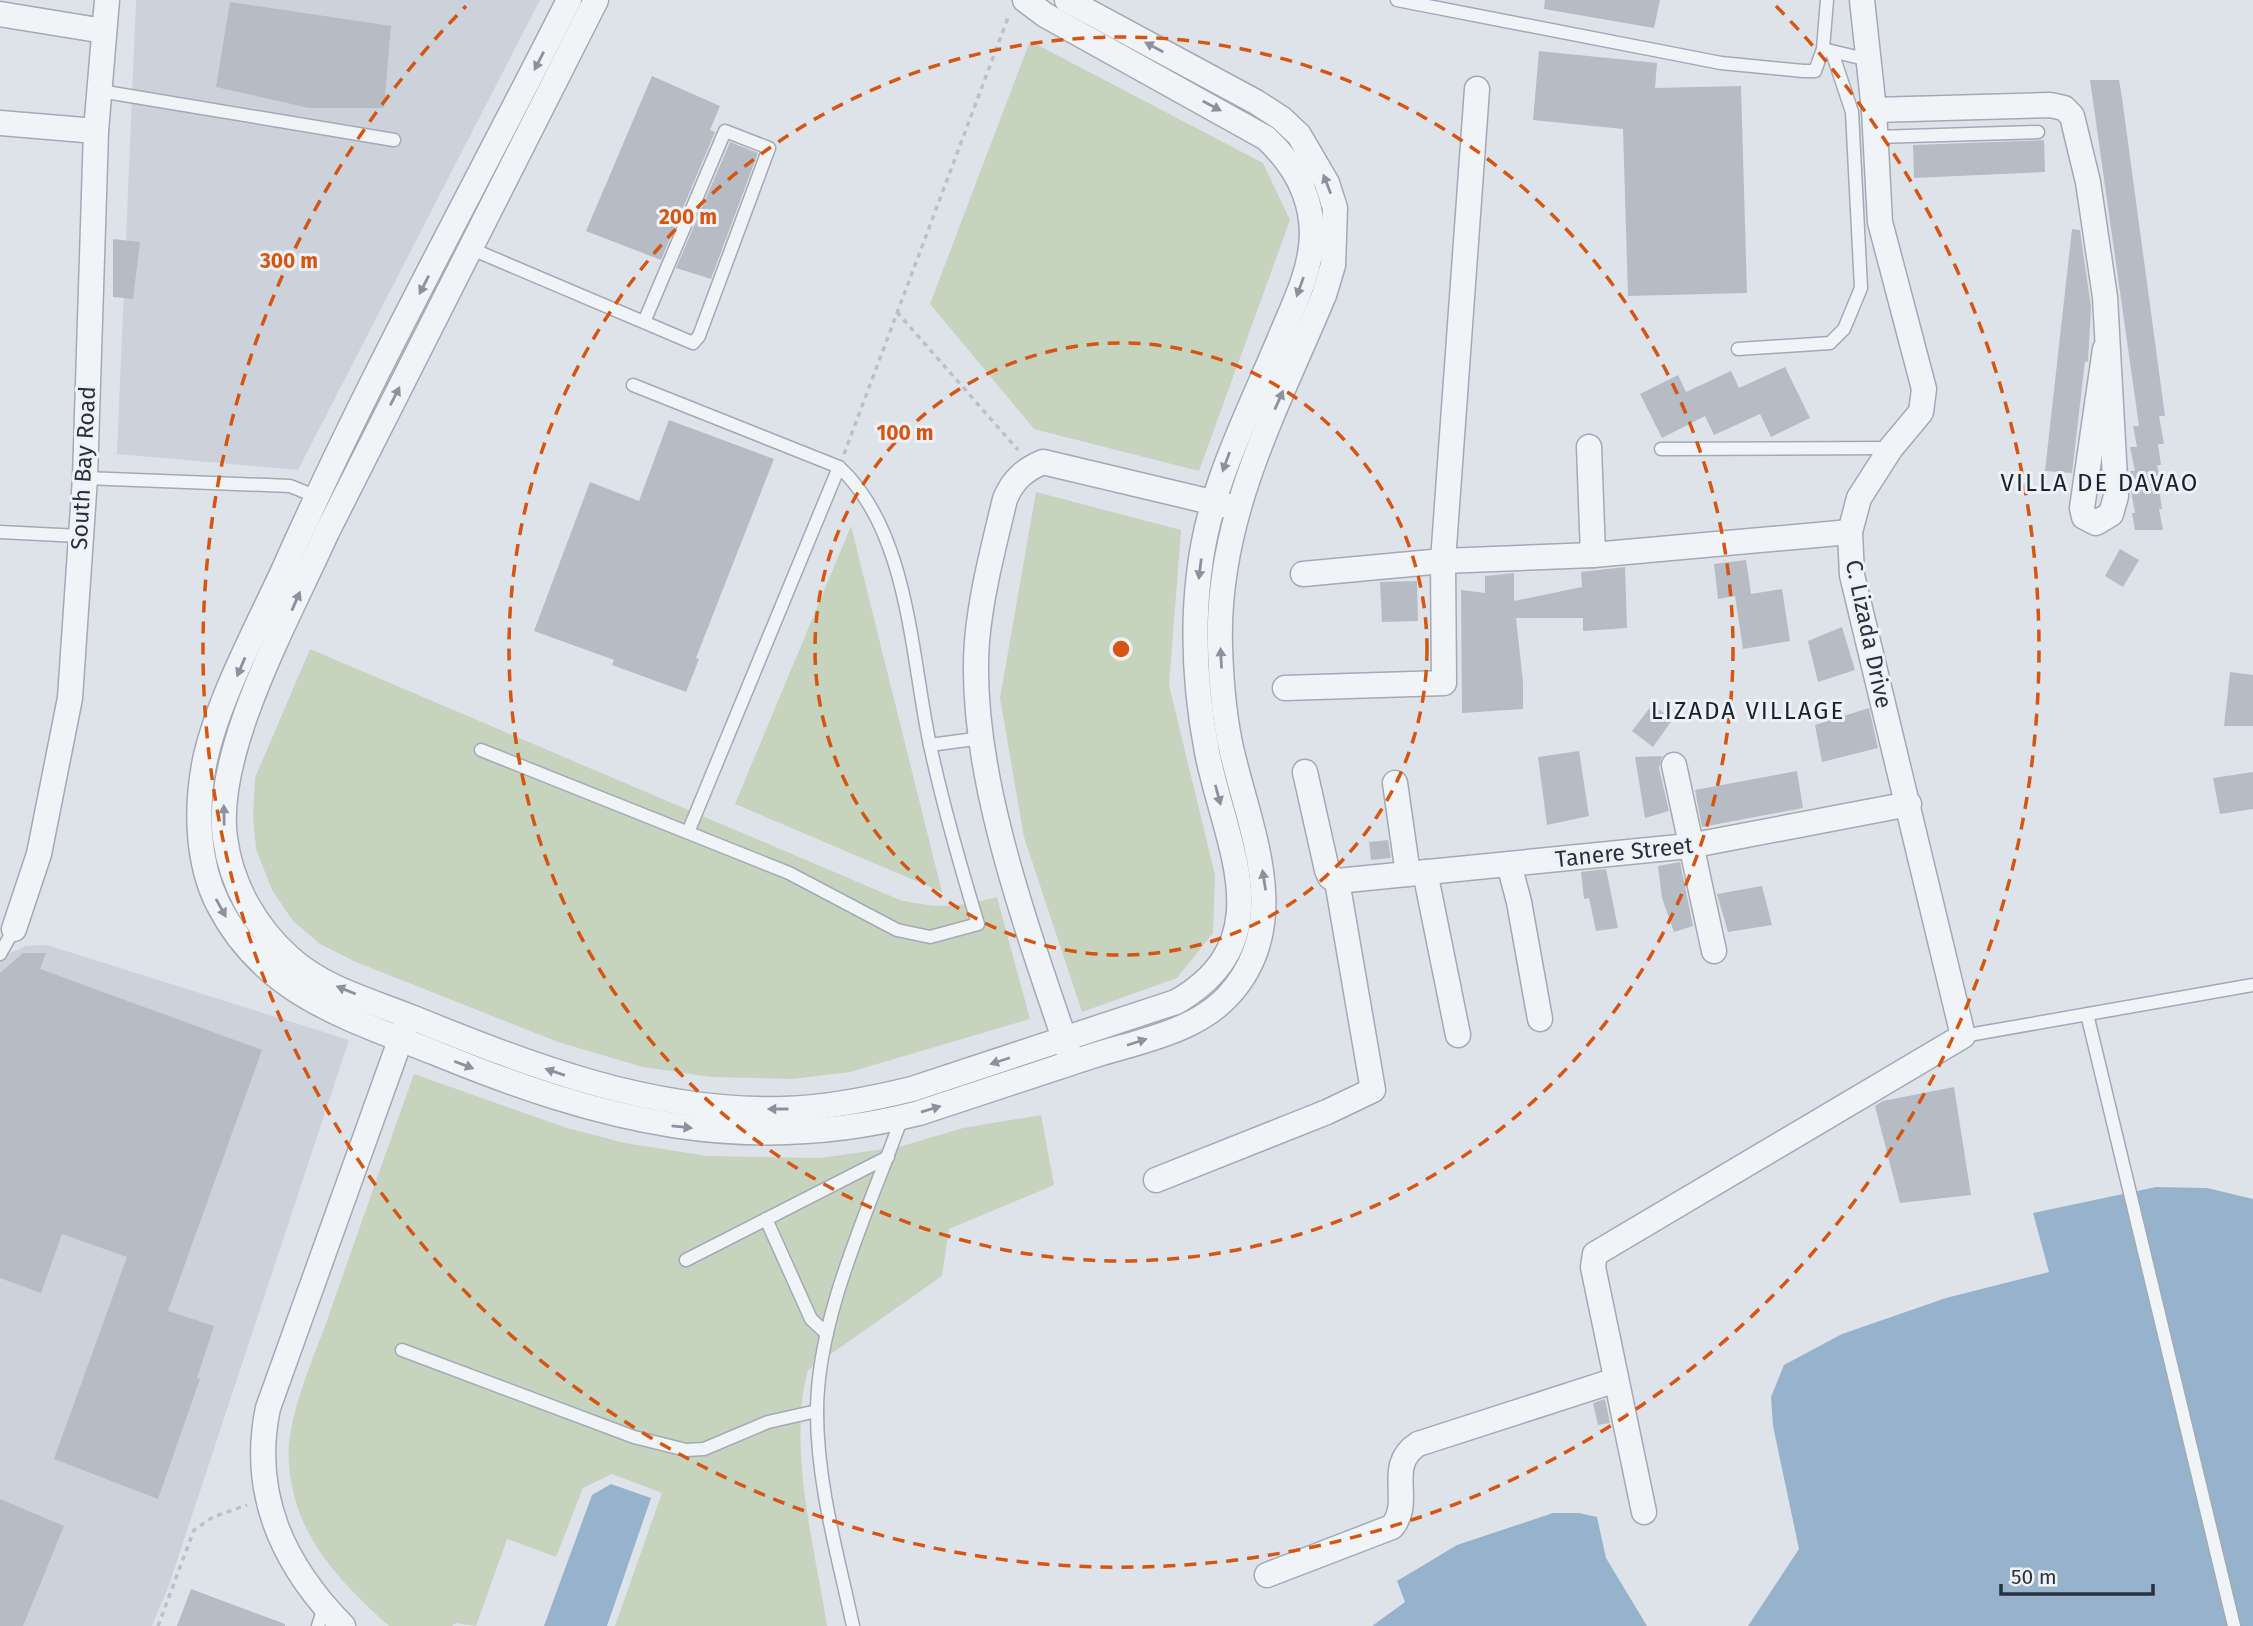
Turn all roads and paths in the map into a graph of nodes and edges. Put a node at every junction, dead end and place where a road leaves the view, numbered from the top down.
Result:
1 (107, 0) edge
2 (569, 0) edge
3 (596, 0) edge
4 (1068, 0) edge
5 (1398, 0) edge
6 (1827, 0) edge
7 (1862, 0) edge
8 (1017, 6) edge
9 (0, 14) edge
10 (104, 31) junction
11 (1827, 50) junction
12 (1869, 60) junction
13 (1477, 89) dead end
14 (100, 91) junction
15 (1874, 110) junction
16 (0, 123) edge
17 (96, 131) junction
18 (2038, 132) dead end
19 (1876, 137) junction
20 (394, 140) dead end
21 (459, 243) junction
22 (898, 312) junction
23 (644, 322) junction
24 (1738, 349) dead end
25 (2105, 349) junction
26 (633, 385) dead end
27 (1253, 427) junction
28 (1589, 447) dead end
29 (1891, 448) junction
30 (1661, 449) dead end
31 (1032, 466) junction
32 (839, 467) junction
33 (85, 478) junction
34 (316, 496) junction
35 (1225, 506) junction
36 (339, 507) junction
37 (0, 532) edge
38 (1850, 532) junction
39 (80, 536) junction
40 (1593, 555) junction
41 (1443, 561) junction
42 (1303, 574) dead end
43 (1285, 688) dead end
44 (982, 738) junction
45 (930, 746) junction
46 (481, 750) dead end
47 (1674, 765) dead end
48 (1305, 772) dead end
49 (1395, 783) dead end
50 (1909, 804) junction
51 (689, 830) junction
52 (1689, 846) junction
53 (1509, 864) junction
54 (1417, 873) junction
55 (1337, 881) junction
56 (5, 944) edge
57 (1714, 951) dead end
58 (2253, 985) edge
59 (2087, 1014) junction
60 (1540, 1019) dead end
61 (405, 1028) junction
62 (1458, 1035) dead end
63 (1963, 1036) junction
64 (1069, 1051) junction
65 (902, 1117) junction
66 (888, 1157) junction
67 (1156, 1180) dead end
68 (766, 1219) junction
69 (686, 1261) dead end
70 (827, 1334) junction
71 (402, 1350) dead end
72 (1616, 1380) junction
73 (817, 1411) junction
74 (266, 1499) junction
75 (1644, 1512) dead end
76 (1267, 1575) dead end
77 (321, 1616) edge
78 (158, 1626) edge
79 (344, 1626) edge
80 (853, 1626) edge
81 (2234, 1626) edge

1 - 10 street, South Bay Road
2 -> 21 street
3 - 21 street
27 -> 4 street
5 - 11 lane
6 - 11 lane
7 - 12 street, C. Lizada Drive
8 - 22 path
8 -> 27 street
9 - 10 street
10 - 14 street, South Bay Road
11 - 12 lane
11 - 24 lane
12 - 15 street, C. Lizada Drive
13 - 41 street
14 - 17 street, South Bay Road
14 - 20 lane
15 - 19 street, C. Lizada Drive
15 - 25 street
16 - 17 street
17 - 33 street, South Bay Road
18 - 19 lane
19 - 29 street, C. Lizada Drive
21 - 23 lane
21 -> 34 street
36 -> 21 street
22 - 31 path
22 - 32 path
23 - 23 lane
25 - 25 street
26 - 32 lane
27 - 35 street
28 - 40 street
29 - 30 lane
29 - 38 street, C. Lizada Drive
31 - 35 street
31 - 44 street
32 - 45 lane
32 - 51 lane
33 - 34 lane
33 - 39 street, South Bay Road
34 - 36 lane
34 -> 61 street
35 - 64 street
61 -> 36 street
37 - 39 lane
38 - 40 street
38 - 50 street, C. Lizada Drive
39 - 56 street, South Bay Road
40 - 41 street
41 - 42 street
41 - 43 street
44 - 45 lane
44 - 64 street
45 - 51 lane
46 - 51 lane
47 - 52 street
48 - 55 street
49 - 54 street
50 - 52 street, Tanere Street
50 - 63 street, C. Lizada Drive
52 - 53 street, Tanere Street
52 - 57 street
53 - 54 street, Tanere Street
53 - 60 street
54 - 55 street, Tanere Street
54 - 62 street
55 - 67 street
58 - 59 lane
59 - 63 lane
59 - 81 lane
64 -> 61 street
61 -> 65 street
61 - 74 street
63 - 72 street
65 -> 64 street
65 - 66 lane
66 - 68 lane
66 - 70 lane
68 - 69 lane
68 - 70 lane
70 - 73 lane
71 - 73 lane
72 - 75 street
72 - 76 street
73 - 80 lane
74 - 77 street
74 - 78 path
77 - 79 street

